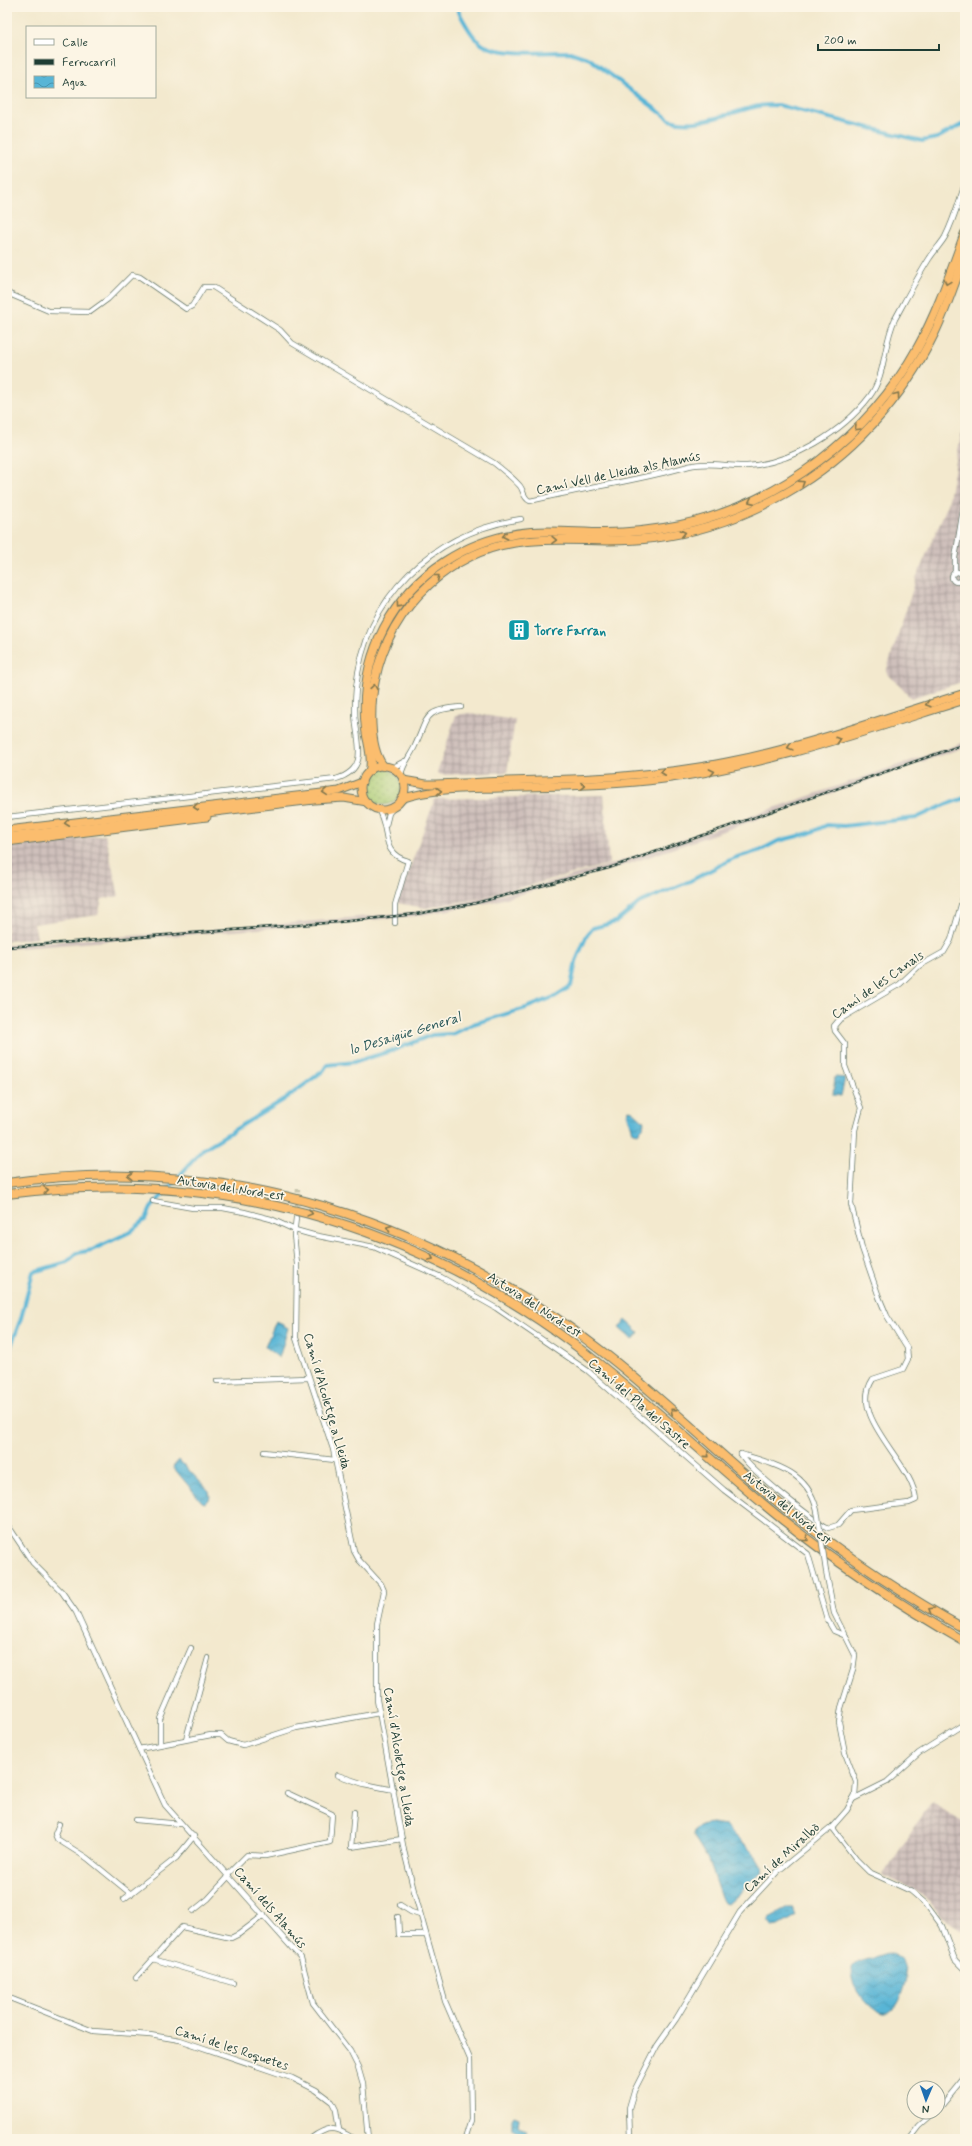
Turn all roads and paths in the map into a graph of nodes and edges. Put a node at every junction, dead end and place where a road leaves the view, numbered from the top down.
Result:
1 (965, 183) edge
2 (965, 233) edge
3 (965, 254) edge
4 (7, 293) edge
5 (965, 498) edge
6 (521, 519) dead end
7 (955, 573) junction
8 (964, 579) edge
9 (965, 693) edge
10 (965, 700) edge
11 (461, 707) dead end
12 (405, 761) junction
13 (388, 767) junction
14 (370, 770) junction
15 (402, 778) junction
16 (362, 782) junction
17 (401, 799) junction
18 (305, 801) junction
19 (367, 802) junction
20 (396, 805) junction
21 (377, 808) junction
22 (7, 817) edge
23 (386, 827) junction
24 (7, 830) edge
25 (7, 837) edge
26 (7, 842) edge
27 (965, 891) edge
28 (395, 923) dead end
29 (7, 1183) edge
30 (7, 1194) edge
31 (154, 1201) dead end
32 (296, 1218) tunnel mouth
33 (295, 1230) junction
34 (308, 1378) junction
35 (217, 1381) dead end
36 (264, 1452) dead end
37 (335, 1460) junction
38 (7, 1524) edge
39 (965, 1629) edge
40 (846, 1636) junction
41 (965, 1642) edge
42 (190, 1648) dead end
43 (208, 1658) dead end
44 (379, 1713) junction
45 (965, 1724) edge
46 (186, 1739) junction
47 (160, 1744) junction
48 (140, 1749) junction
49 (337, 1775) dead end
50 (394, 1790) junction
51 (287, 1794) dead end
52 (853, 1799) junction
53 (354, 1812) dead end
54 (136, 1820) dead end
55 (59, 1824) dead end
56 (182, 1824) junction
57 (832, 1827) junction
58 (194, 1836) junction
59 (402, 1839) junction
60 (229, 1875) junction
61 (131, 1894) junction
62 (124, 1899) dead end
63 (400, 1905) dead end
64 (193, 1911) dead end
65 (264, 1915) junction
66 (420, 1915) junction
67 (398, 1917) dead end
68 (426, 1934) junction
69 (153, 1959) junction
70 (965, 1970) edge
71 (136, 1978) dead end
72 (233, 1983) dead end
73 (7, 1997) edge
74 (965, 2077) edge
75 (946, 2100) edge
76 (926, 2120) edge
77 (339, 2130) junction
78 (310, 2139) edge
79 (354, 2139) edge
80 (368, 2139) edge
81 (465, 2139) edge
82 (630, 2139) edge
83 (909, 2139) edge

1 - 4 street, Camí Vell de Lleida als Alamús
2 -> 14 highway
13 -> 3 highway
5 - 7 street
6 - 22 street
7 - 8 street
7 - 8 street
9 -> 15 highway
17 -> 10 highway
11 - 12 street
12 - 13 street
12 - 15 street
13 - 14 highway
13 - 15 highway
14 - 16 highway
15 - 17 highway
16 - 19 highway
16 -> 24 highway
17 - 20 highway
18 - 19 highway
18 - 25 highway
18 - 26 highway
19 - 21 highway
20 - 21 highway
20 - 23 street
21 - 23 street
23 - 28 street
27 - 40 street, Camí de les Canals, bridge
39 -> 29 highway, Autovia del Nord-est
30 -> 41 highway, Autovia del Nord-est
31 - 33 street, Camí del Pla del Sastre
32 - 33 street, Camí d'Alcoletge a Lleida
33 - 34 street, Camí d'Alcoletge a Lleida
33 - 40 street, Camí del Pla del Sastre
34 - 35 street
34 - 37 street, Camí d'Alcoletge a Lleida
36 - 37 street
37 - 44 street, Camí d'Alcoletge a Lleida
38 - 48 street, Camí dels Alamús
40 - 52 street
42 - 47 street
43 - 46 street
44 - 46 street
44 - 50 street, Camí d'Alcoletge a Lleida
45 - 52 street
46 - 47 street
47 - 48 street
48 - 56 street, Camí dels Alamús
49 - 50 street
50 - 59 street, Camí d'Alcoletge a Lleida
51 - 60 street
52 - 57 street, Camí de Miralbò
53 - 59 street
54 - 56 street
55 - 61 street
56 - 58 street, Camí dels Alamús
57 - 70 street
57 - 82 street, Camí de Miralbò
58 - 60 street, Camí dels Alamús
58 - 61 street
59 - 66 street, Camí d'Alcoletge a Lleida
60 - 64 street
60 - 65 street, Camí dels Alamús
61 - 62 street
63 - 66 street
65 - 69 street
65 - 80 street, Camí dels Alamús
66 - 68 street, Camí d'Alcoletge a Lleida
67 - 68 street
68 - 81 street, Camí d'Alcoletge a Lleida
69 - 71 street
69 - 72 street
73 - 77 street, Camí de les Roquetes
74 - 75 street
76 - 83 street
77 - 78 street
77 - 79 street

